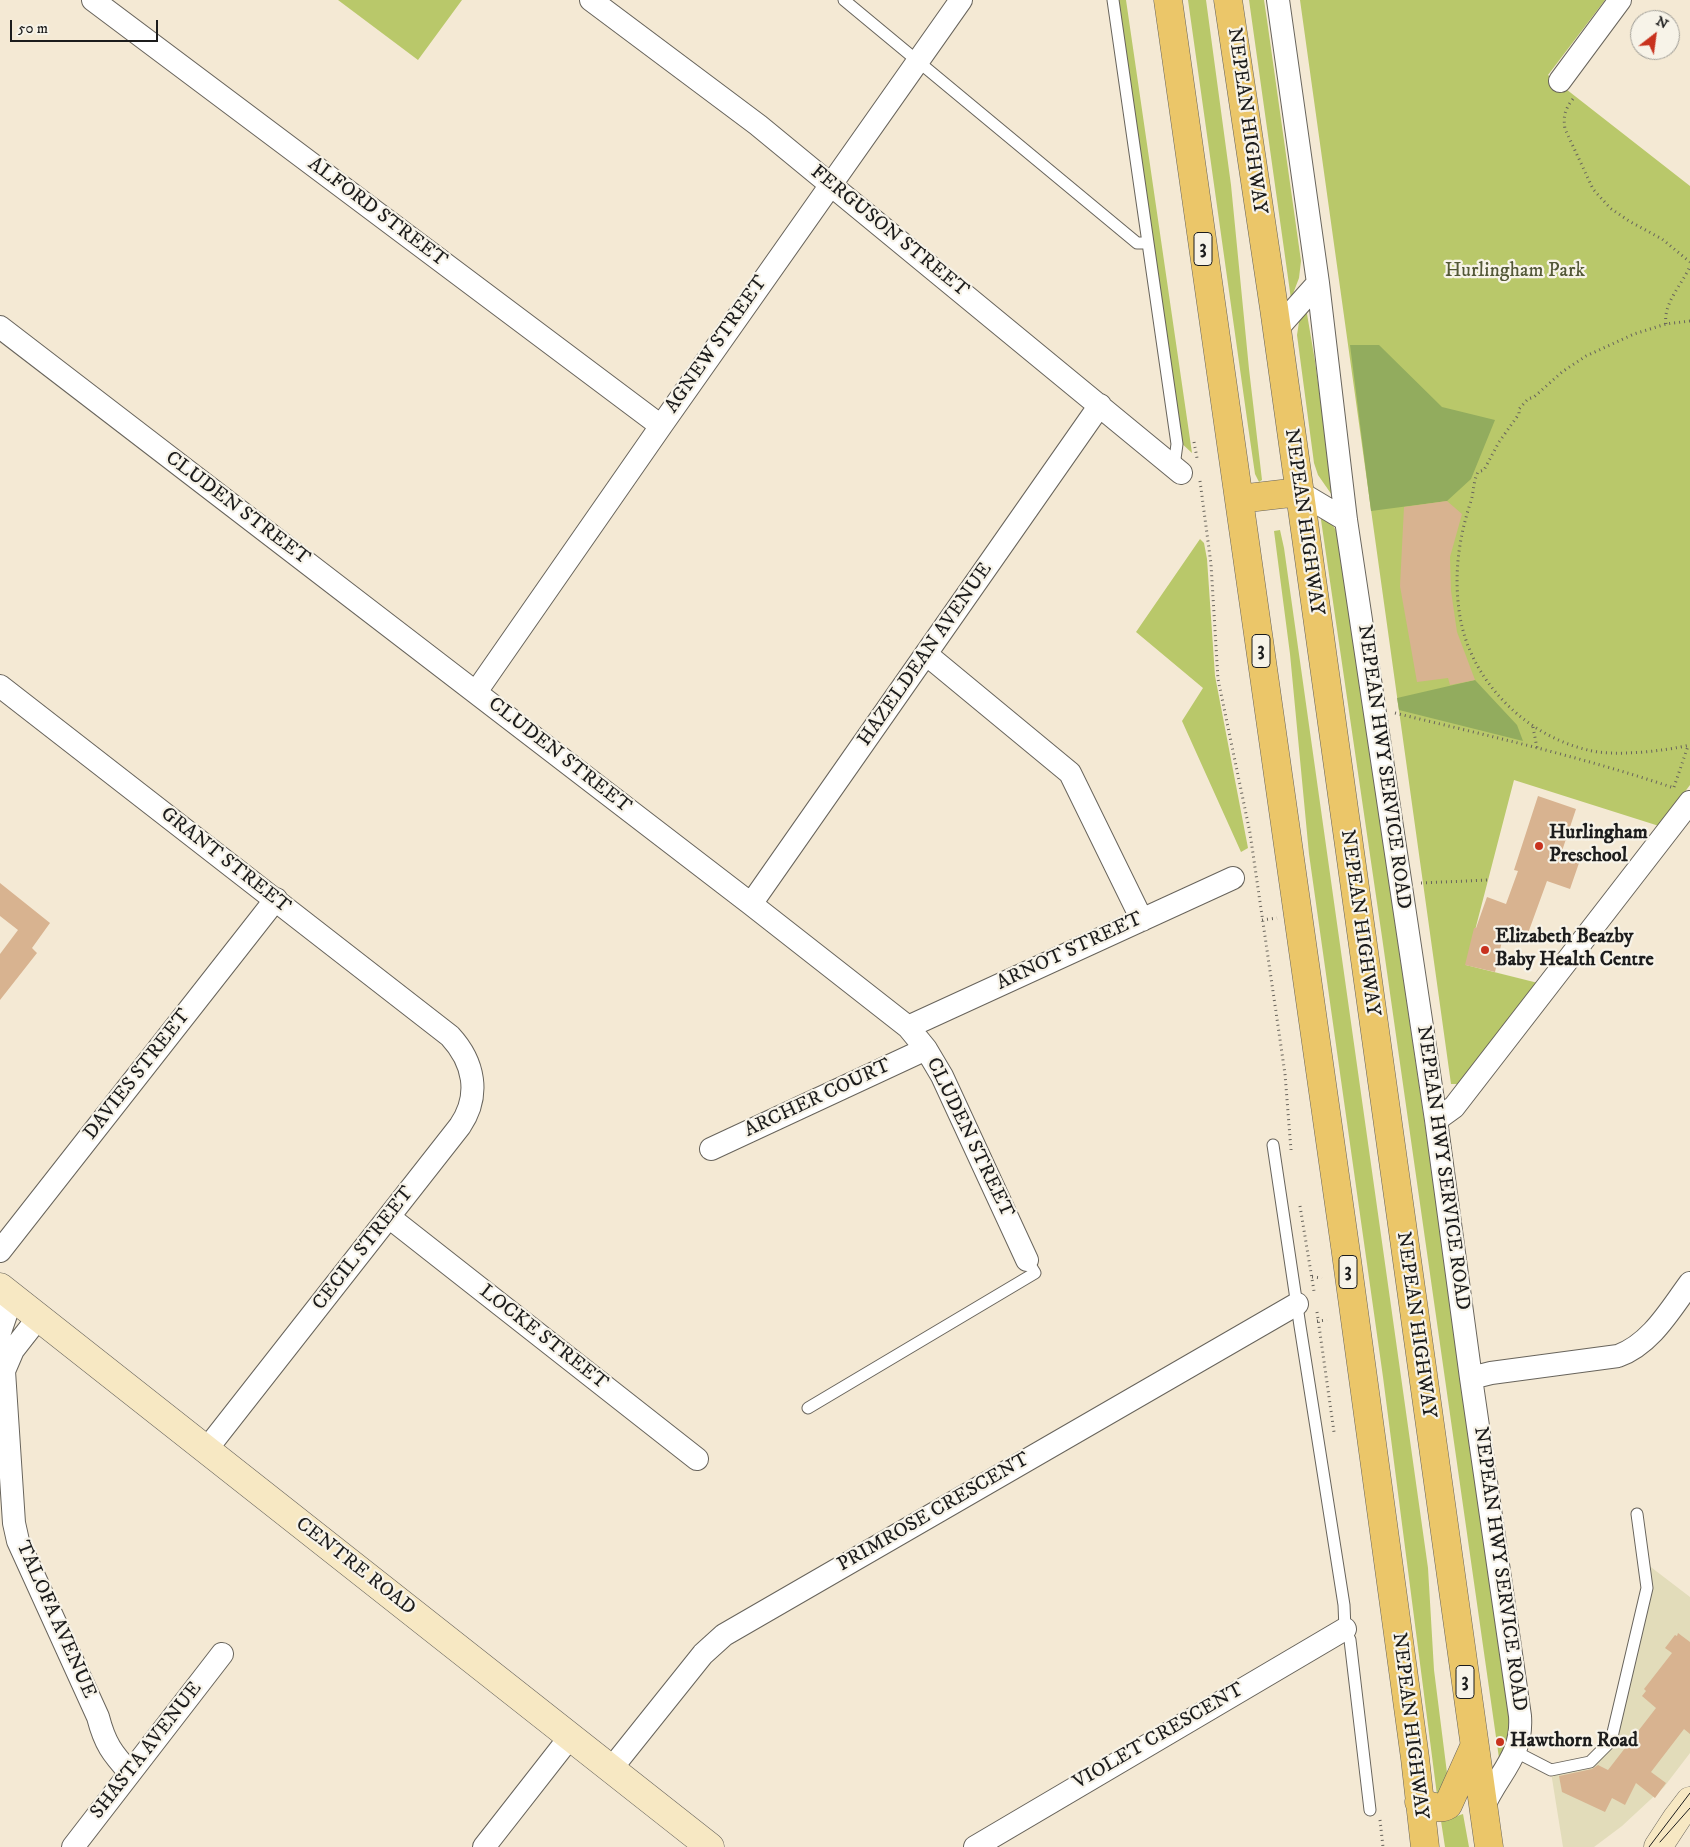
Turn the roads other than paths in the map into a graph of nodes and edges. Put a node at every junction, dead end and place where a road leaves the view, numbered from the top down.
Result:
1 (93, 0) edge
2 (844, 0) edge
3 (961, 0) edge
4 (1112, 0) edge
5 (1168, 0) edge
6 (1228, 0) edge
7 (1278, 0) edge
8 (1620, 0) edge
9 (601, 3) edge
10 (917, 61) junction
11 (1568, 87) road end
12 (831, 184) junction
13 (1147, 243) junction
14 (1318, 283) junction
15 (0, 327) edge
16 (1276, 329) junction
17 (1100, 406) junction
18 (661, 426) junction
19 (1188, 470) joint
20 (1299, 492) junction
21 (1239, 499) junction
22 (1346, 520) junction
23 (926, 654) junction
24 (0, 686) edge
25 (476, 692) junction
26 (1682, 794) edge
27 (1233, 878) dead end
28 (276, 899) junction
29 (751, 904) junction
30 (1142, 920) junction
31 (908, 1027) junction
32 (450, 1036) joint
33 (926, 1049) junction
34 (1436, 1120) junction
35 (1273, 1145) dead end
36 (711, 1150) dead end
37 (389, 1218) junction
38 (0, 1251) edge
39 (1027, 1260) joint
40 (1690, 1283) edge
41 (6, 1292) edge
42 (1309, 1301) junction
43 (38, 1318) junction
44 (0, 1332) edge
45 (0, 1343) edge
46 (4, 1371) junction
47 (1470, 1378) junction
48 (808, 1408) dead end
49 (206, 1450) junction
50 (697, 1459) dead end
51 (1637, 1514) dead end
52 (1345, 1629) junction
53 (222, 1654) dead end
54 (570, 1737) junction
55 (1474, 1746) junction
56 (1516, 1752) junction
57 (135, 1767) junction
58 (611, 1769) junction
59 (1419, 1802) junction
60 (1370, 1810) dead end
61 (1686, 1816) edge
62 (1490, 1834) edge
63 (72, 1847) edge
64 (484, 1847) edge
65 (710, 1847) edge
66 (975, 1847) edge
67 (1425, 1847) edge
68 (1638, 1847) edge
69 (1658, 1847) edge

1 - 18 street, ALFORD STREET
2 - 10 lane
3 - 10 street, AGNEW STREET
4 - 13 lane
5 - 21 highway, NEPEAN HIGHWAY / 3
6 - 16 highway, NEPEAN HIGHWAY / 3
7 - 14 street, NEPEAN HWY SERVICE ROAD
8 - 11 street
9 - 12 street, FERGUSON STREET
10 - 12 street, AGNEW STREET
10 - 13 lane
12 - 17 street, FERGUSON STREET
12 - 18 street, AGNEW STREET
13 - 19 lane
14 - 16 street
14 - 22 street, NEPEAN HWY SERVICE ROAD
15 - 25 street, CLUDEN STREET
16 - 20 highway, NEPEAN HIGHWAY / 3
17 - 19 street, FERGUSON STREET
17 - 23 street, HAZELDEAN AVENUE
18 - 25 street, AGNEW STREET
20 - 21 highway
20 - 22 street
20 - 55 highway, NEPEAN HIGHWAY / 3
21 - 59 highway, NEPEAN HIGHWAY / 3
22 - 34 street, NEPEAN HWY SERVICE ROAD
23 - 29 street, HAZELDEAN AVENUE
23 - 30 street
24 - 28 street, GRANT STREET
25 - 29 street, CLUDEN STREET
26 - 34 street
27 - 30 street, ARNOT STREET
28 - 32 street, GRANT STREET
28 - 38 street, DAVIES STREET
29 - 31 street, CLUDEN STREET
30 - 31 street, ARNOT STREET
31 - 33 street, CLUDEN STREET
32 - 37 street, CECIL STREET
33 - 36 street, ARCHER COURT
33 - 39 street, CLUDEN STREET
34 - 47 street, NEPEAN HWY SERVICE ROAD
35 - 42 lane
37 - 49 street, CECIL STREET
37 - 50 street, LOCKE STREET
39 - 48 lane
40 - 47 street
41 - 43 main road, CENTRE ROAD
41 - 44 street
42 - 52 lane
42 - 58 street, PRIMROSE CRESCENT
43 - 46 street, TALOFA AVENUE
43 - 49 main road, CENTRE ROAD
45 - 46 street, TALOFA AVENUE
46 - 57 street, TALOFA AVENUE
47 - 56 street, NEPEAN HWY SERVICE ROAD
49 - 54 main road, CENTRE ROAD
51 - 56 lane
52 - 60 lane
52 - 66 street, VIOLET CRESCENT
53 - 57 street, SHASTA AVENUE
54 - 58 main road, CENTRE ROAD
54 - 64 street
55 - 59 highway
55 - 62 highway, NEPEAN HIGHWAY / 3
56 - 62 street, NEPEAN HWY SERVICE ROAD
57 - 63 street, SHASTA AVENUE
58 - 65 main road, CENTRE ROAD
59 - 67 highway, NEPEAN HIGHWAY / 3
61 - 68 main road
61 - 69 main road

